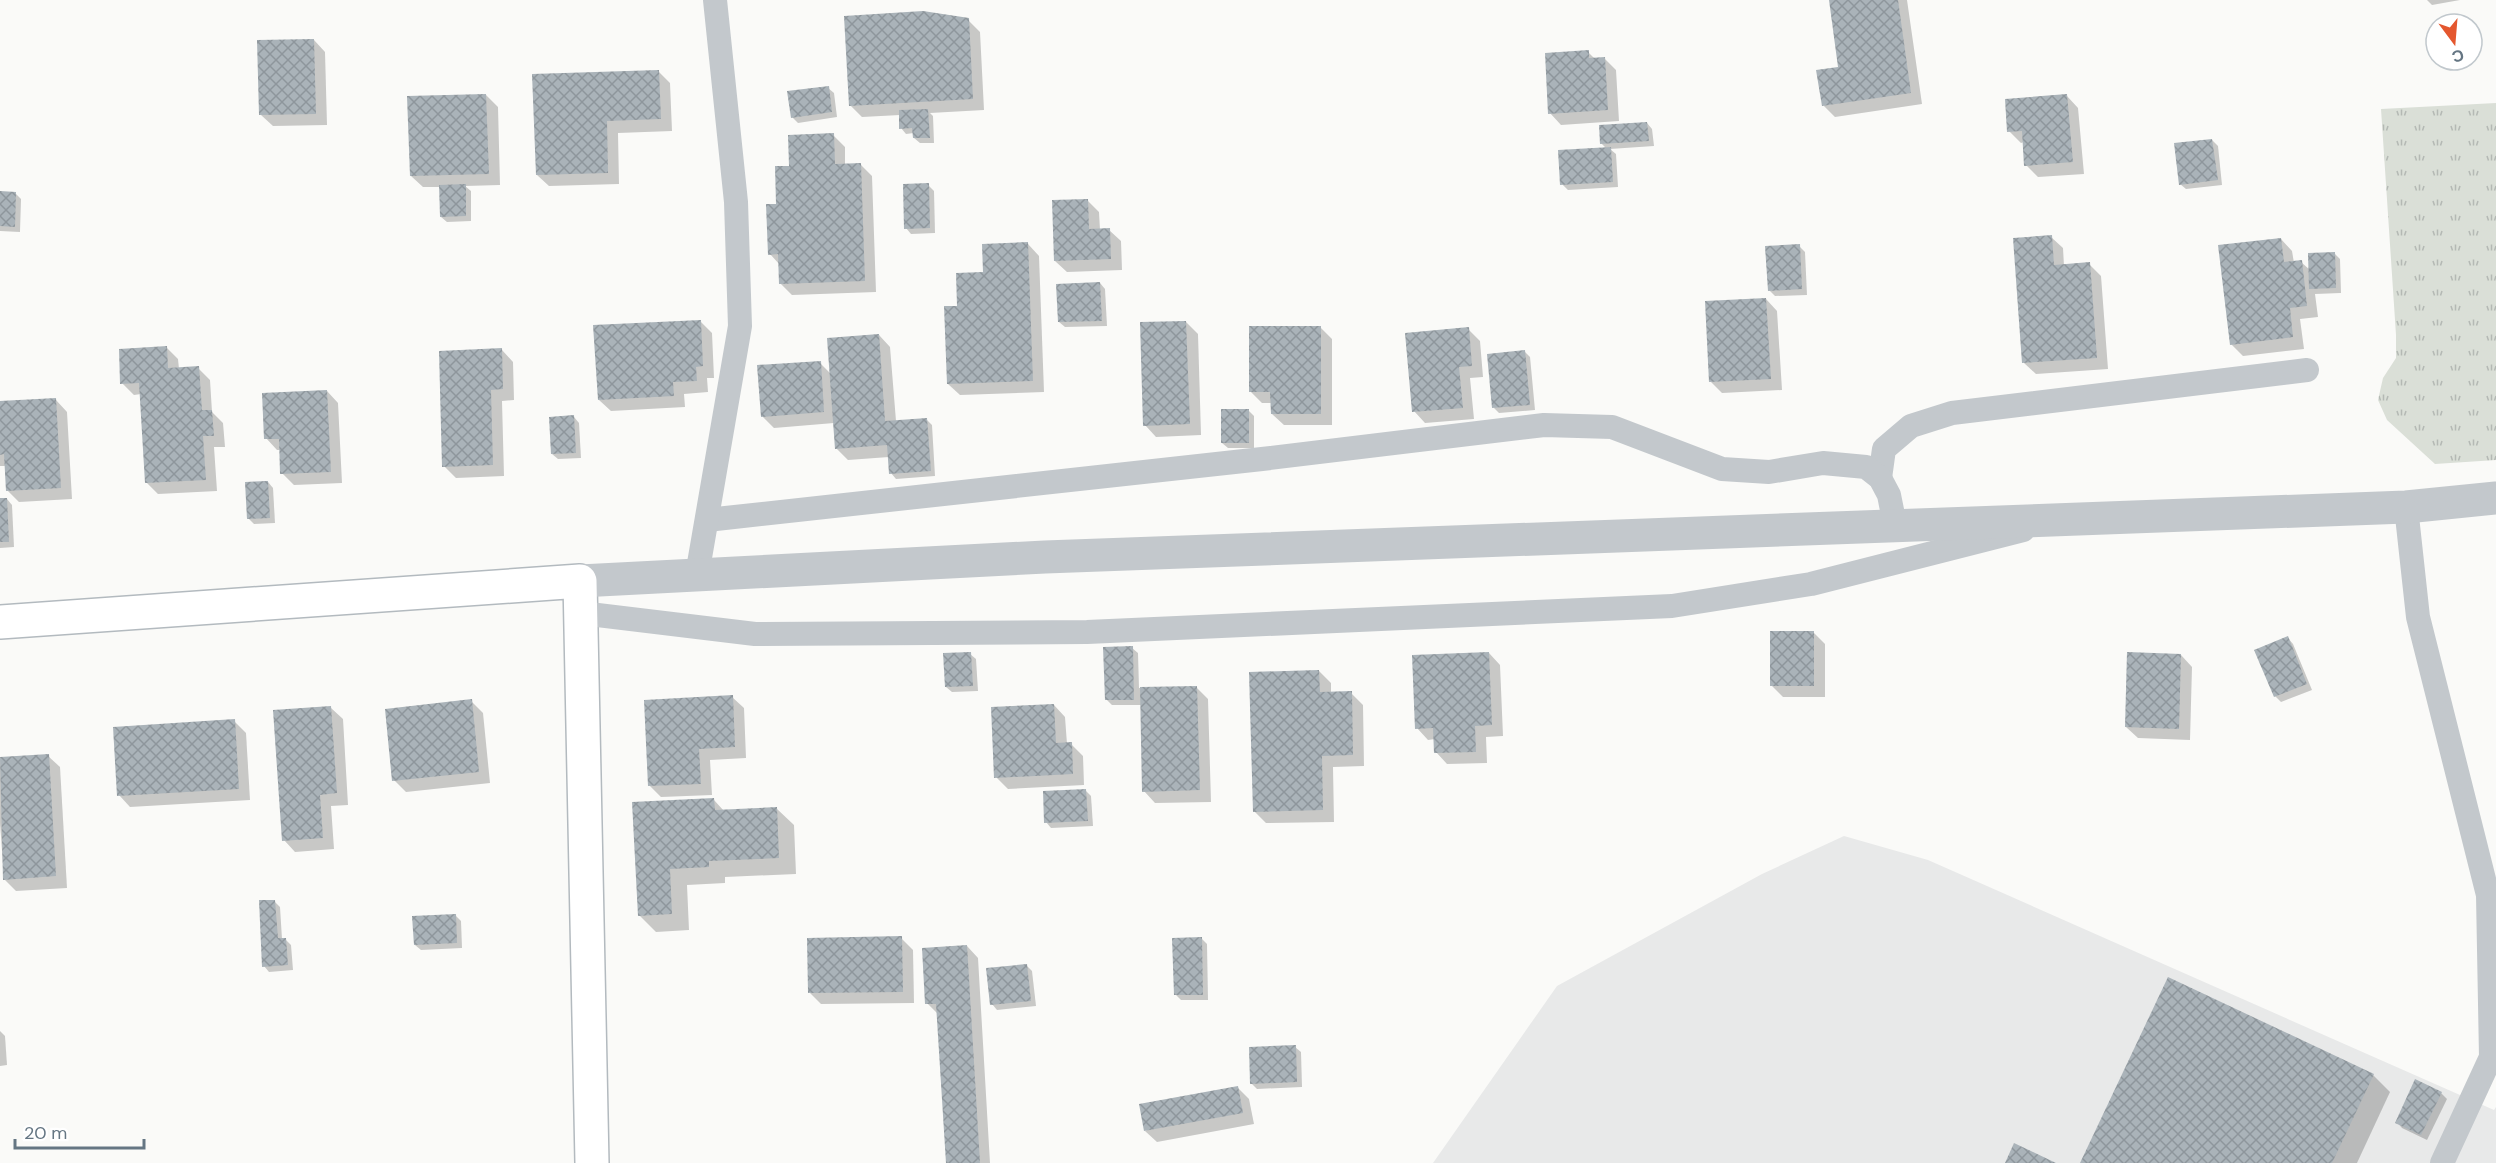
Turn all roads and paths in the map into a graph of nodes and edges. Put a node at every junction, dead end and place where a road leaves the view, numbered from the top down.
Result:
1 (716, 0) edge
2 (2307, 369) dead end
3 (1880, 478) junction
4 (2496, 498) edge
5 (2406, 507) junction
6 (2064, 519) junction
7 (707, 520) junction
8 (1895, 525) junction
9 (698, 575) junction
10 (581, 597) junction
11 (0, 622) edge
12 (592, 1163) edge
13 (2442, 1163) edge

1 - 7 lane
2 - 3 lane
3 - 7 lane
3 - 8 lane
4 - 5 street
5 - 6 street
5 - 13 lane
6 - 8 street
6 - 10 lane
7 - 9 lane
8 - 9 street
9 - 10 street
10 - 11 street
10 - 12 street

